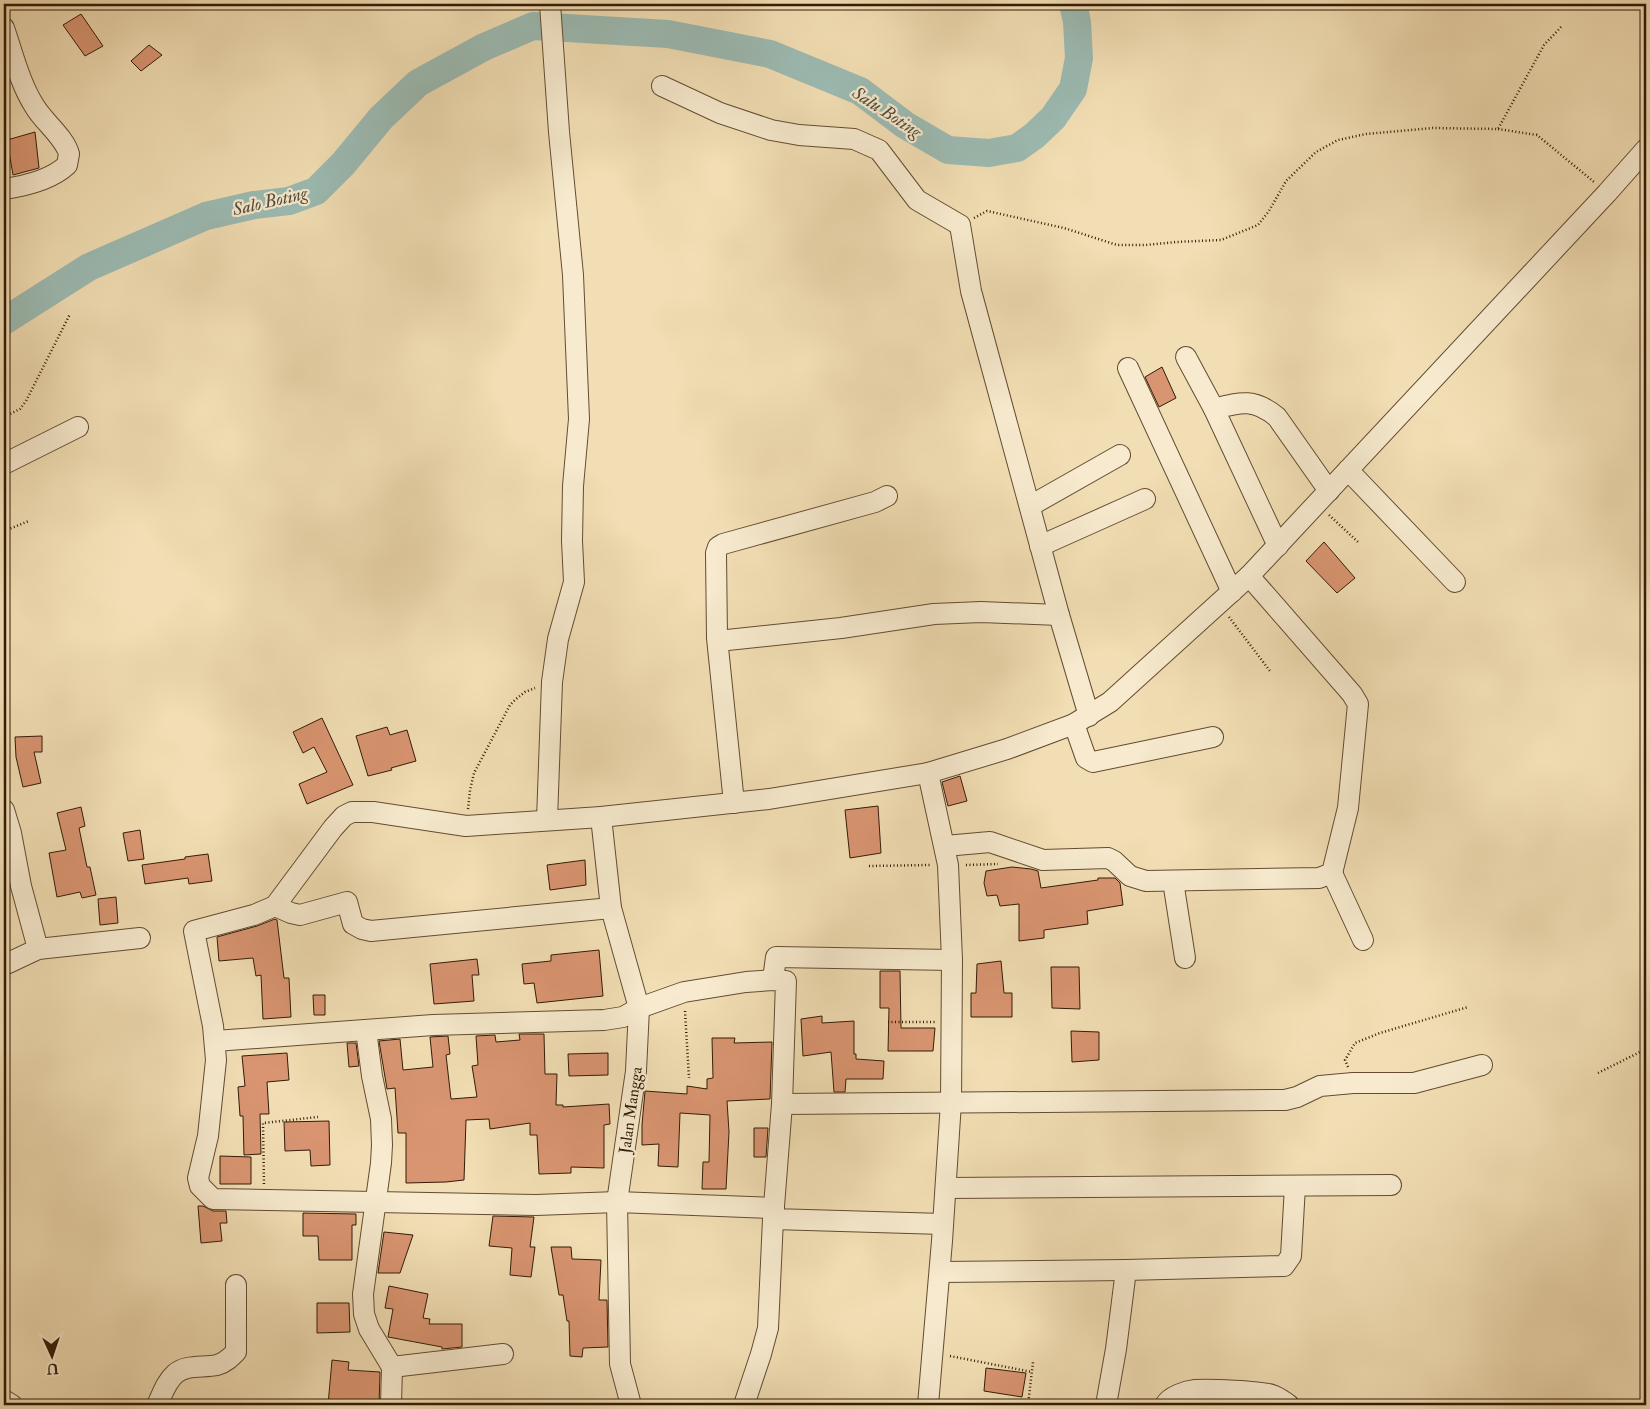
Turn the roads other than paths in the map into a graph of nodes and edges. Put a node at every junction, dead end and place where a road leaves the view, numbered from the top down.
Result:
1 (550, 4) edge
2 (4, 28) edge
3 (662, 86) dead end
4 (1646, 149) edge
5 (4, 189) edge
6 (1186, 357) dead end
7 (1128, 368) dead end
8 (1214, 409) junction
9 (78, 428) dead end
10 (1120, 455) dead end
11 (4, 464) edge
12 (1348, 470) junction
13 (887, 496) dead end
14 (1323, 498) junction
15 (1145, 499) dead end
16 (1030, 506) junction
17 (1040, 546) junction
18 (1278, 546) junction
19 (1250, 576) junction
20 (1455, 582) dead end
21 (1226, 598) junction
22 (1059, 615) junction
23 (718, 641) junction
24 (1082, 720) junction
25 (1213, 737) dead end
26 (928, 773) junction
27 (734, 803) junction
28 (4, 810) edge
29 (601, 817) junction
30 (547, 820) junction
31 (945, 846) junction
32 (1332, 873) junction
33 (1173, 881) junction
34 (276, 906) junction
35 (611, 908) junction
36 (140, 938) dead end
37 (1363, 940) dead end
38 (38, 948) junction
39 (1185, 958) dead end
40 (952, 960) junction
41 (4, 965) edge
42 (773, 980) junction
43 (639, 1008) junction
44 (366, 1030) junction
45 (215, 1041) junction
46 (1482, 1065) dead end
47 (951, 1102) junction
48 (782, 1104) junction
49 (1295, 1186) junction
50 (1391, 1186) dead end
51 (946, 1188) junction
52 (376, 1201) junction
53 (617, 1202) junction
54 (774, 1214) junction
55 (943, 1224) junction
56 (1126, 1270) junction
57 (940, 1272) junction
58 (236, 1285) dead end
59 (503, 1354) dead end
60 (392, 1367) junction
61 (4, 1400) edge
62 (12, 1405) edge
63 (157, 1405) edge
64 (392, 1405) edge
65 (631, 1405) edge
66 (744, 1405) edge
67 (928, 1405) edge
68 (1106, 1405) edge
69 (1166, 1405) edge
70 (1288, 1405) edge

1 - 30 street
2 - 5 street
3 - 16 street
4 - 12 street
6 - 8 street
7 - 21 street
8 - 14 street
8 - 18 street
9 - 11 street
10 - 16 street
12 - 14 street
12 - 20 street
13 - 23 street
14 - 18 street
15 - 17 street
16 - 17 street
17 - 22 street
18 - 19 street
19 - 21 street
19 - 32 street
21 - 24 street
22 - 23 street
22 - 24 street
23 - 27 street
24 - 25 street
24 - 26 street
26 - 27 street
26 - 31 street
27 - 29 street
28 - 38 street
29 - 30 street
29 - 35 street, Jalan Mangga
30 - 34 street
31 - 33 street
31 - 40 street
32 - 33 street
32 - 37 street
33 - 39 street
34 - 35 street
34 - 45 street
35 - 43 street, Jalan Mangga
36 - 38 street
38 - 41 street
40 - 42 street
40 - 47 street
42 - 43 street
42 - 48 street
43 - 44 street
43 - 53 street, Jalan Mangga
44 - 45 street
44 - 52 street
45 - 52 street
46 - 47 street
47 - 48 street
47 - 51 street
48 - 54 street
49 - 50 street
49 - 51 street
49 - 56 street
51 - 55 street
52 - 53 street
52 - 60 street
53 - 54 street
53 - 65 street, Jalan Mangga
54 - 55 street
54 - 66 street
55 - 57 street
56 - 57 street
56 - 68 street
57 - 67 street
58 - 63 street
59 - 60 street
60 - 64 street
61 - 62 street
69 - 70 street

